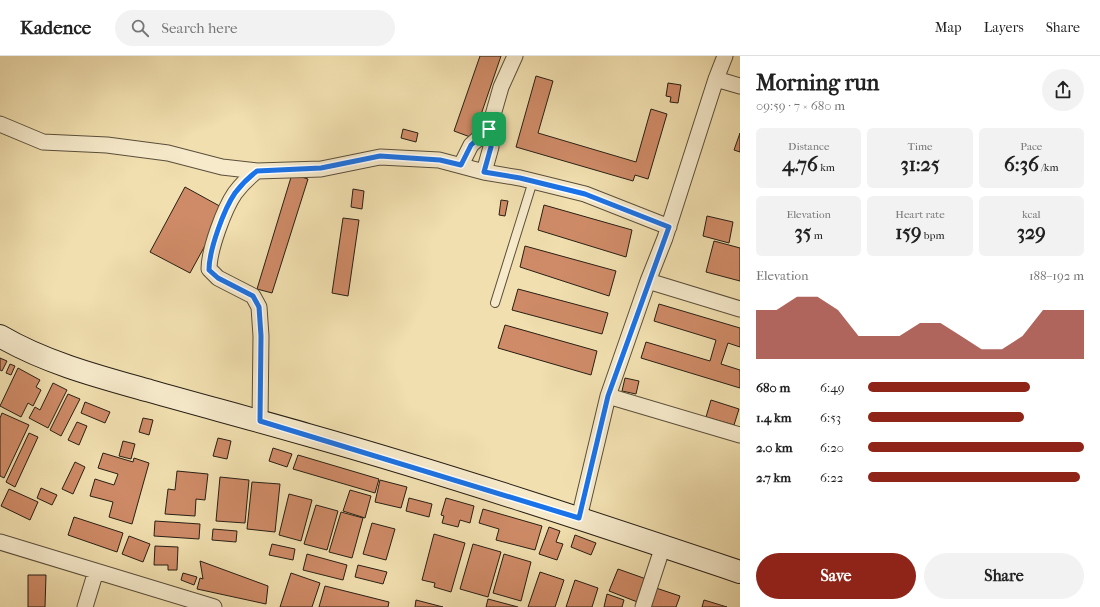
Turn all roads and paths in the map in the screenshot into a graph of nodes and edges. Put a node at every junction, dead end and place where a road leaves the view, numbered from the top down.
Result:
1 (514, 56) edge
2 (725, 56) edge
3 (716, 79) junction
4 (740, 86) edge
5 (0, 124) edge
6 (489, 129) junction
7 (461, 165) junction
8 (257, 171) junction
9 (484, 172) junction
10 (533, 181) junction
11 (669, 227) junction
12 (648, 281) junction
13 (495, 303) dead end
14 (740, 309) edge
15 (0, 336) edge
16 (608, 396) junction
17 (260, 421) junction
18 (740, 435) edge
19 (579, 518) junction
20 (0, 542) edge
21 (663, 546) junction
22 (96, 570) junction
23 (740, 572) edge
24 (85, 607) edge
25 (214, 607) edge
26 (643, 607) edge

1 - 6 street
2 - 3 street
3 - 4 street
3 - 11 street
5 - 8 street
6 - 7 street
6 - 9 street
7 - 8 street
7 - 9 street
8 - 17 street
9 - 10 street
10 - 11 street
10 - 13 lane
11 - 12 street
12 - 14 street
12 - 16 street
15 - 17 main road
16 - 18 street
16 - 19 street
17 - 19 main road
19 - 21 main road
20 - 22 street
21 - 23 main road
21 - 26 street
22 - 24 street
22 - 25 street

